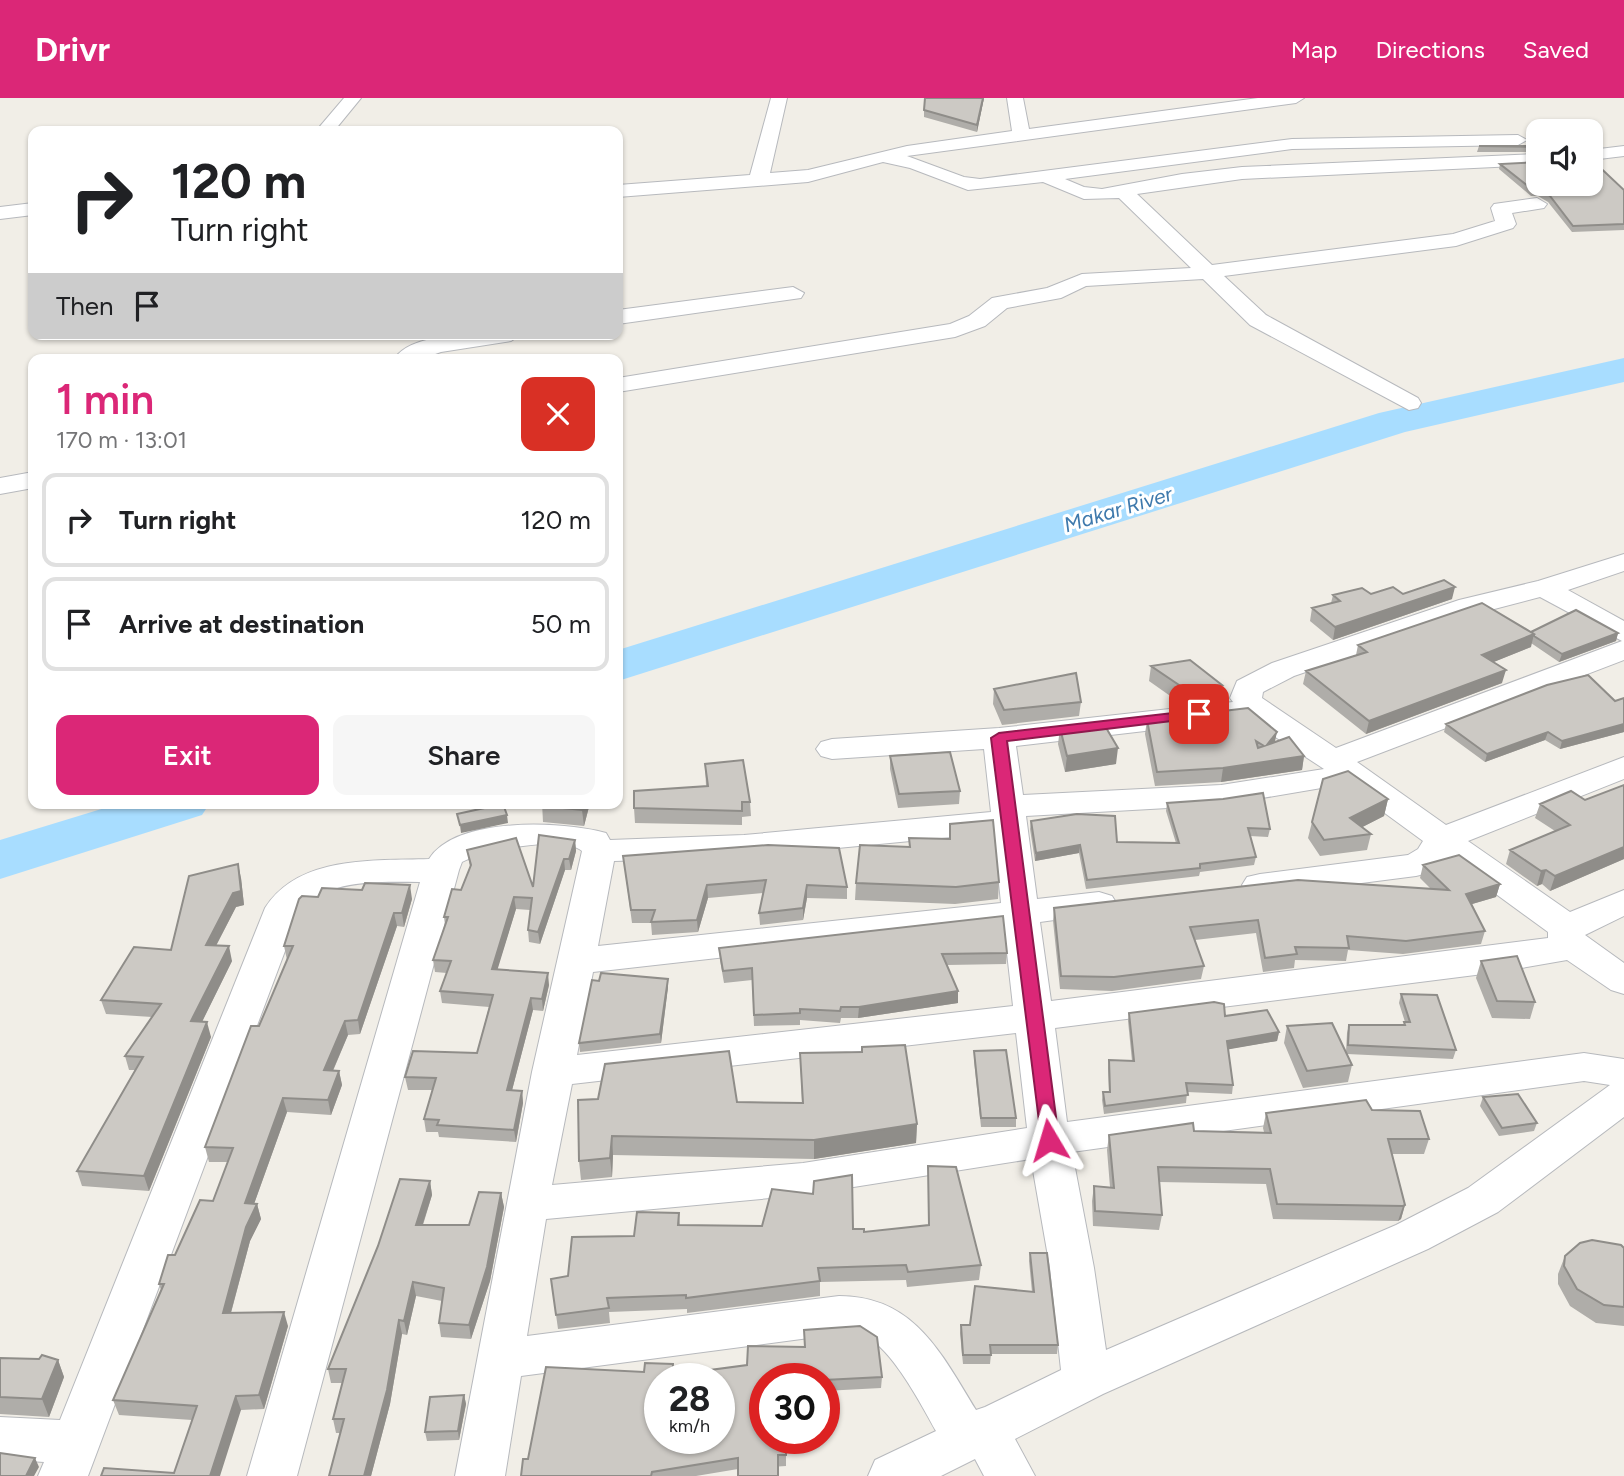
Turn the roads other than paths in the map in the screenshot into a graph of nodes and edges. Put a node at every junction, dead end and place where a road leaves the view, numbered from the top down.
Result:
1 (354, 98) edge
2 (779, 98) edge
3 (1015, 98) edge
4 (1296, 98) edge
5 (329, 126) edge
6 (1021, 135) junction
7 (1526, 139) edge
8 (1603, 139) edge
9 (1624, 139) edge
10 (1624, 151) edge
11 (1603, 154) edge
12 (908, 156) junction
13 (1526, 160) edge
14 (1097, 170) junction
15 (1048, 177) junction
16 (758, 182) junction
17 (623, 191) edge
18 (1123, 192) junction
19 (1095, 196) junction
20 (1537, 204) dead end
21 (1138, 209) junction
22 (28, 210) edge
23 (0, 213) edge
24 (1208, 273) junction
25 (793, 293) dead end
26 (623, 316) edge
27 (476, 340) edge
28 (411, 354) edge
29 (623, 384) edge
30 (1409, 403) dead end
31 (28, 481) edge
32 (0, 486) edge
33 (1624, 562) edge
34 (1544, 588) junction
35 (1624, 633) edge
36 (1624, 650) edge
37 (1254, 709) junction
38 (999, 738) junction
39 (832, 749) dead end
40 (1341, 767) junction
41 (1624, 767) edge
42 (1006, 813) junction
43 (1441, 839) junction
44 (599, 851) junction
45 (441, 870) junction
46 (1224, 889) edge
47 (1129, 900) edge
48 (1624, 902) edge
49 (1021, 913) junction
50 (1570, 937) junction
51 (576, 961) junction
52 (1624, 981) edge
53 (1034, 1017) junction
54 (552, 1072) junction
55 (1624, 1073) edge
56 (1624, 1096) edge
57 (1049, 1140) junction
58 (527, 1204) junction
59 (499, 1359) junction
60 (1086, 1380) junction
61 (976, 1433) junction
62 (0, 1438) edge
63 (70, 1459) edge
64 (272, 1476) edge
65 (480, 1476) edge
66 (893, 1476) edge
67 (1010, 1476) edge

1 - 5 street
2 - 16 street
3 - 6 street
4 - 6 street
6 - 12 street
7 - 14 street
8 - 9 street
10 - 11 street
12 - 15 street
12 - 16 street
13 - 18 street
14 - 15 street
14 - 18 street
15 - 19 street
16 - 17 street
18 - 19 street
18 - 21 street
19 - 21 street
20 - 24 street
21 - 24 street
22 - 23 street
24 - 29 street
24 - 30 street
25 - 26 street
27 - 28 street
31 - 32 street
33 - 34 street
34 - 35 street
34 - 37 street
36 - 40 street
37 - 38 street
37 - 40 street
38 - 39 street
38 - 42 street
40 - 42 street
40 - 43 street
41 - 43 street
42 - 44 street
42 - 49 street
43 - 46 street
43 - 50 street
44 - 45 street
44 - 51 street
45 - 63 street
45 - 64 street
47 - 49 street
48 - 50 street
49 - 51 street
49 - 53 street
50 - 52 street
50 - 53 street
51 - 54 street
53 - 54 street
53 - 57 street
54 - 58 street
55 - 57 street
56 - 60 street
57 - 58 street
57 - 60 street
58 - 59 street
59 - 61 street
59 - 65 street
60 - 61 street
61 - 66 street
61 - 67 street
62 - 63 street

